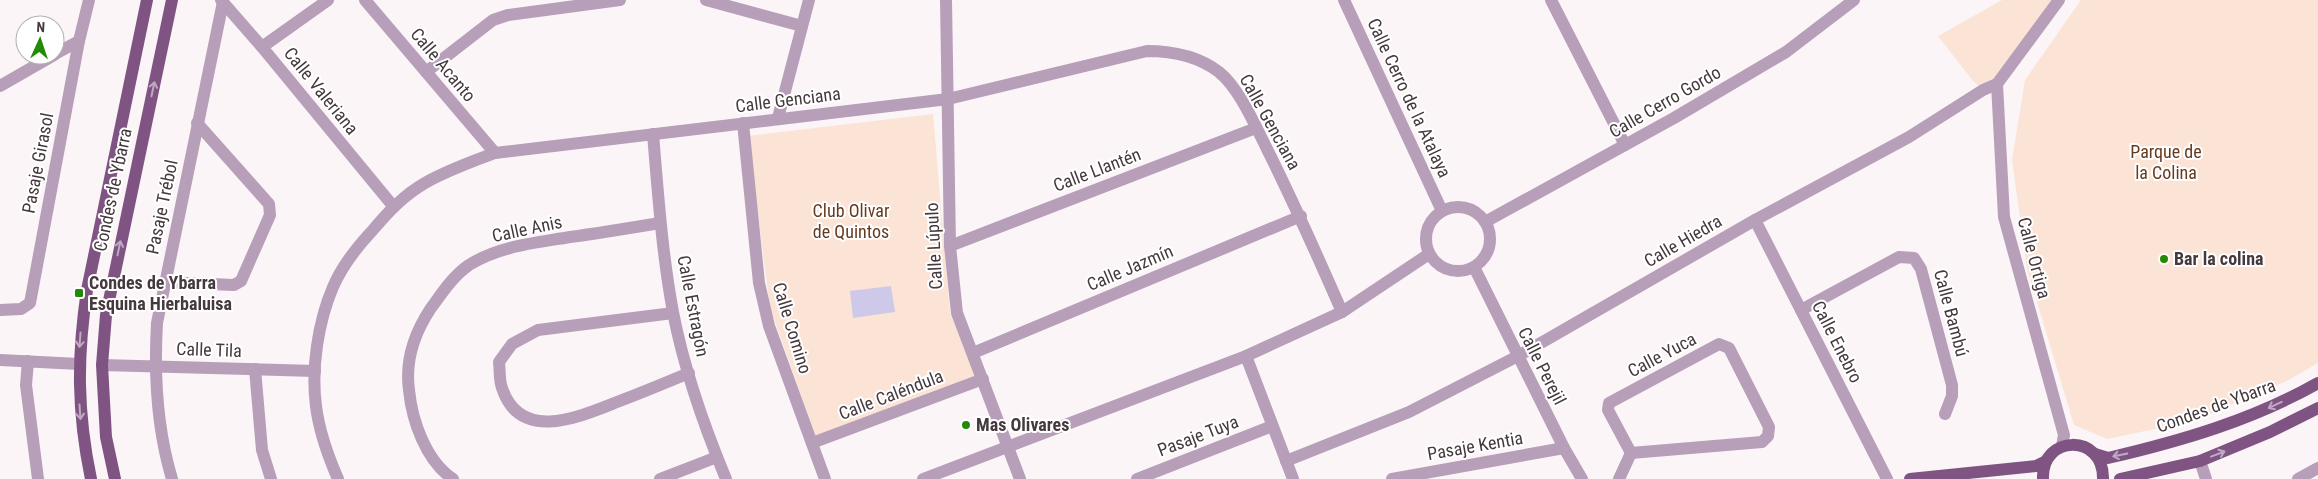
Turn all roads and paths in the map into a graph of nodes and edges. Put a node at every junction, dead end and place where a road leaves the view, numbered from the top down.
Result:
1 (89, 0) edge
2 (147, 0) edge
3 (172, 0) edge
4 (328, 0) edge
5 (365, 0) edge
6 (620, 0) edge
7 (706, 0) edge
8 (809, 0) edge
9 (946, 0) edge
10 (1344, 0) edge
11 (1551, 0) edge
12 (1854, 0) edge
13 (2059, 0) edge
14 (222, 1) edge
15 (802, 26) junction
16 (79, 41) junction
17 (262, 47) junction
18 (65, 49) edge
19 (37, 65) edge
20 (426, 72) junction
21 (1997, 84) junction
22 (0, 86) edge
23 (948, 99) junction
24 (778, 118) junction
25 (197, 123) junction
26 (743, 123) junction
27 (1256, 128) junction
28 (653, 134) junction
29 (1625, 145) junction
30 (495, 153) junction
31 (393, 206) junction
32 (1442, 211) junction
33 (1301, 216) junction
34 (1756, 220) junction
35 (1485, 222) junction
36 (660, 223) junction
37 (950, 246) junction
38 (1429, 254) junction
39 (1474, 267) junction
40 (164, 282) junction
41 (0, 310) edge
42 (1801, 310) junction
43 (673, 312) junction
44 (1342, 312) junction
45 (973, 353) junction
46 (1246, 356) junction
47 (1518, 356) junction
48 (0, 360) edge
49 (28, 361) junction
50 (79, 364) junction
51 (102, 365) junction
52 (154, 365) junction
53 (255, 369) junction
54 (315, 371) junction
55 (688, 374) junction
56 (983, 379) junction
57 (2318, 383) edge
58 (2318, 408) edge
59 (1945, 414) dead end
60 (1272, 426) junction
61 (2066, 442) junction
62 (812, 443) junction
63 (1008, 446) junction
64 (1564, 448) junction
65 (1631, 453) junction
66 (2095, 454) junction
67 (717, 457) junction
68 (1286, 460) junction
69 (2046, 460) junction
70 (2200, 460) junction
71 (2318, 468) edge
72 (446, 477) edge
73 (38, 479) edge
74 (91, 479) edge
75 (116, 479) edge
76 (172, 479) edge
77 (271, 479) edge
78 (338, 479) edge
79 (660, 479) edge
80 (726, 479) edge
81 (825, 479) edge
82 (923, 479) edge
83 (1020, 479) edge
84 (1137, 479) edge
85 (1293, 479) edge
86 (1392, 479) edge
87 (1582, 479) edge
88 (1619, 479) edge
89 (1886, 479) edge
90 (1910, 479) edge
91 (2043, 479) edge
92 (2103, 479) edge
93 (2120, 479) edge
94 (2206, 479) edge
95 (2298, 479) edge

1 - 16 street, Pasaje Girasol
2 -> 50 main road, Condes de Ybarra
51 -> 3 main road, Condes de Ybarra
4 - 17 street
5 - 20 street, Calle Acanto
6 - 20 street
7 - 15 street
8 - 15 street
9 - 23 street, Calle Lúpulo
10 - 32 street, Calle Cerro de la Atalaya
11 - 29 street
12 - 29 street, Calle Cerro Gordo
13 - 21 street, Calle Hiedra
14 - 17 street, Calle Valeriana
14 - 25 street, Pasaje Trébol
15 - 24 street
16 - 18 street
16 - 41 street, Pasaje Girasol
17 - 31 street, Calle Valeriana
19 - 22 street
20 - 30 street, Calle Acanto
21 - 34 street, Calle Hiedra
21 - 61 street, Calle Ortiga
23 - 24 street, Calle Genciana
23 - 27 street, Calle Genciana
23 - 37 street, Calle Lúpulo
24 - 26 street, Calle Genciana
25 - 40 street, Pasaje Trébol
25 - 40 street
26 - 28 street, Calle Genciana
26 - 62 street, Calle Comino
27 - 33 street, Calle Genciana
27 - 37 street, Calle Llantén
28 - 30 street, Calle Genciana
28 - 36 street, Calle Estragón
29 - 35 street, Calle Cerro Gordo
30 - 31 street, Calle Genciana
31 - 54 street, Calle Genciana
32 - 35 street
32 - 38 street
33 - 44 street, Calle Genciana
33 - 45 street, Calle Jazmín
34 - 42 street, Calle Enebro
34 - 47 street, Calle Hiedra
35 - 39 street
36 - 43 street, Calle Estragón
36 - 72 street, Calle Anis
37 - 45 street, Calle Lúpulo
38 - 39 street
38 - 44 street
39 - 47 street, Calle Perejil
40 - 52 street, Pasaje Trébol
42 - 59 street, Calle Bambú
42 - 89 street, Calle Enebro
43 - 55 street, Calle Estragón
43 - 55 street
44 - 46 street
45 - 56 street, Calle Lúpulo
46 - 60 street
46 - 63 street
47 - 64 street, Calle Perejil
47 - 68 street, Calle Hiedra
48 - 49 street
49 - 50 street
49 - 73 street
50 -> 74 main road, Condes de Ybarra
51 - 52 street, Calle Tila
51 - 75 main road, Condes de Ybarra
52 - 53 street, Calle Tila
52 - 76 street, Pasaje Trébol
53 - 54 street, Calle Tila
53 - 77 street
54 - 78 street, Calle Genciana
55 - 67 street, Calle Estragón
56 - 62 street, Calle Caléndula
56 - 63 street, Calle Lúpulo
57 -> 66 main road, Condes de Ybarra
70 -> 58 main road
60 - 68 street
60 - 84 street, Pasaje Tuya
61 - 66 main road
61 - 69 main road
62 - 81 street, Calle Comino
63 - 82 street
63 - 83 street, Calle Lúpulo
64 - 86 street, Pasaje Kentia
64 - 87 street, Calle Perejil
65 - 65 street, Calle Yuca
65 - 88 street
66 - 92 main road
67 - 79 street
67 - 80 street, Calle Estragón
68 - 85 street
69 - 90 main road
69 - 91 main road
70 - 93 main road
70 - 94 street
71 - 95 street

